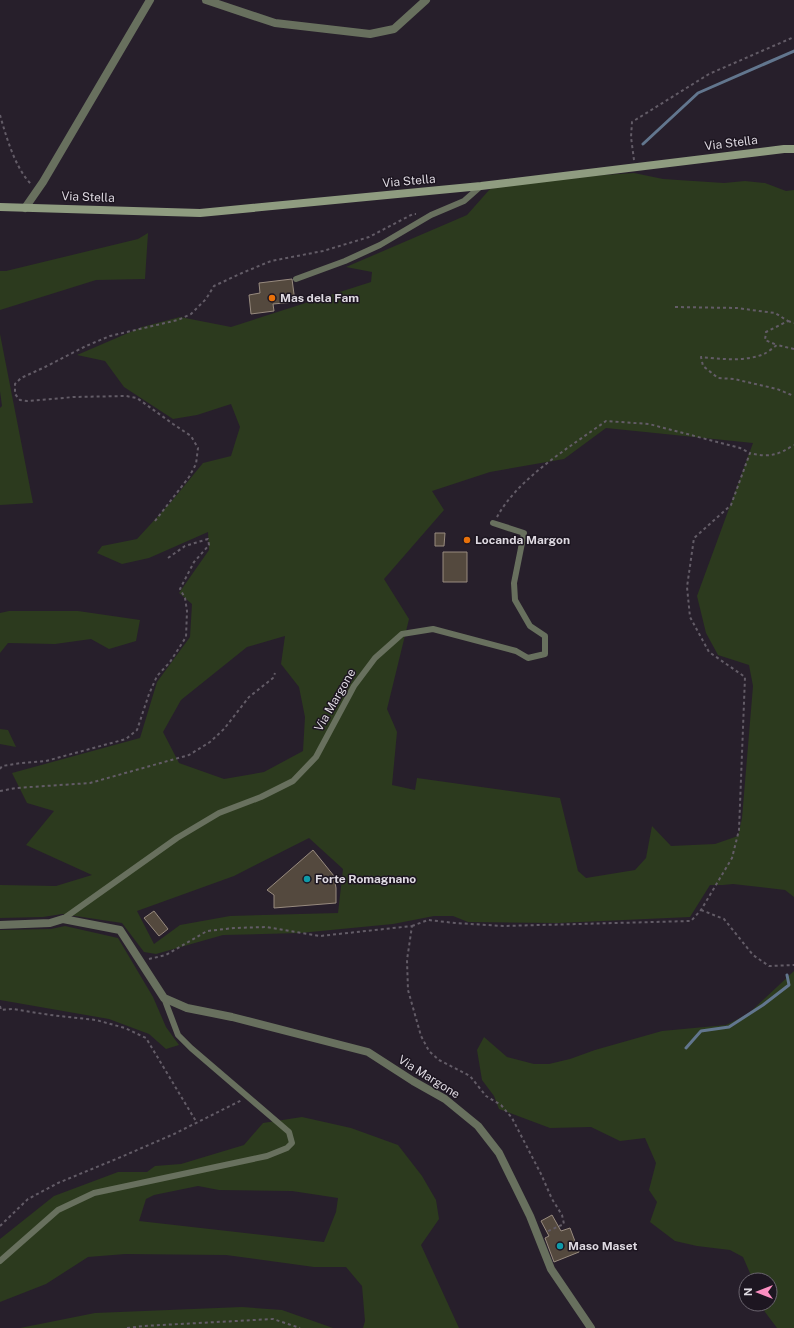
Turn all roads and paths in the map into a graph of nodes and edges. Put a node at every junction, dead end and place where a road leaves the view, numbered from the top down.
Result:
1 (150, 0) edge
2 (206, 0) edge
3 (426, 0) edge
4 (794, 37) edge
5 (0, 115) edge
6 (794, 149) edge
7 (634, 167) junction
8 (481, 186) junction
9 (37, 191) junction
10 (0, 206) edge
11 (26, 208) junction
12 (431, 215) junction
13 (296, 279) dead end
14 (675, 307) dead end
15 (788, 321) junction
16 (794, 323) edge
17 (777, 345) junction
18 (794, 349) edge
19 (794, 396) edge
20 (794, 445) edge
21 (750, 454) junction
22 (155, 521) dead end
23 (493, 523) joint
24 (168, 558) dead end
25 (275, 673) dead end
26 (0, 769) edge
27 (0, 791) edge
28 (701, 910) junction
29 (63, 920) junction
30 (0, 925) edge
31 (412, 926) junction
32 (140, 962) junction
33 (794, 965) edge
34 (164, 998) junction
35 (0, 1006) edge
36 (248, 1097) junction
37 (197, 1123) junction
38 (0, 1226) edge
39 (538, 1236) junction
40 (0, 1261) edge
41 (127, 1328) edge
42 (300, 1328) edge
43 (591, 1328) edge

1 - 9 street
2 - 3 street
4 - 7 path
5 - 9 path
6 - 7 main road, Via Stella
7 - 8 main road, Via Stella
8 - 11 main road, Via Stella
8 - 12 lane
9 - 11 street
10 - 11 main road, Via Stella
12 - 13 lane
12 - 22 path
14 - 15 path
15 - 16 path
15 - 17 path
17 - 18 path
17 - 19 path
20 - 21 path
21 - 23 path
21 - 28 path
23 - 29 lane, Via Margone
24 - 26 path
25 - 27 path
28 - 31 path
28 - 33 path
29 - 30 street, Via Margone
29 - 32 street, Via Margone
31 - 32 path
31 - 39 path
32 - 34 street, Via Margone
34 - 36 lane, Via Margone
34 - 39 street, Via Margone
35 - 37 path
36 - 37 path
36 - 40 lane, Via Margone
37 - 38 path
39 - 43 street, Via Margone
41 - 42 path

